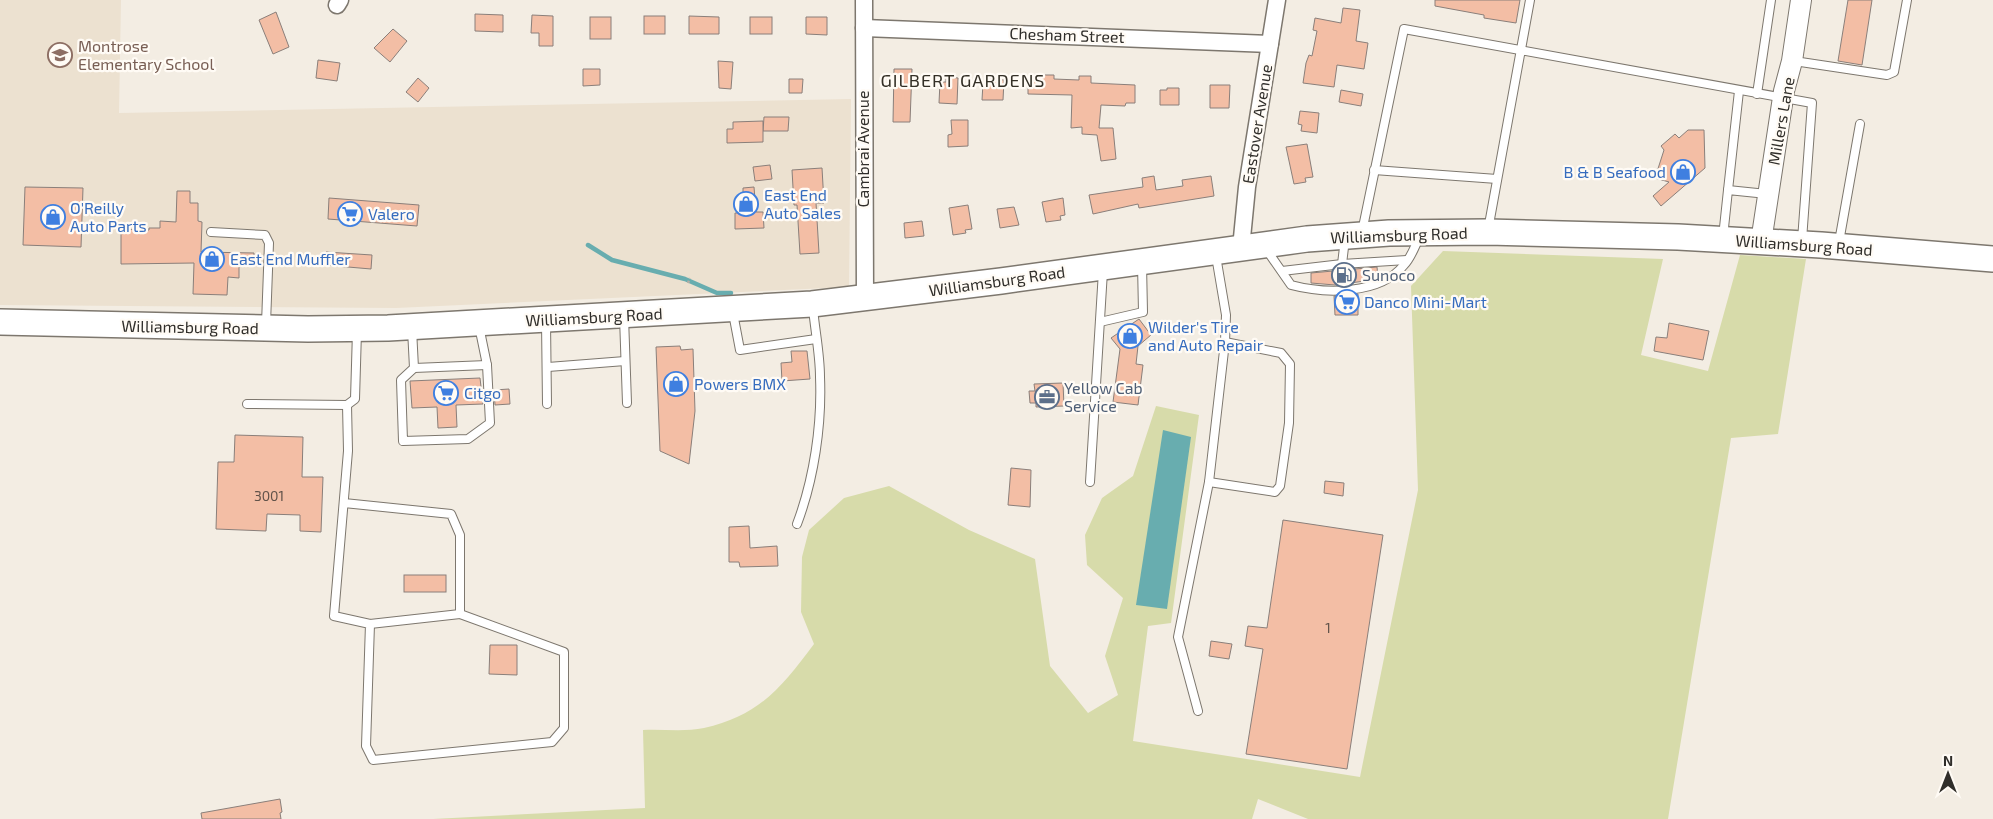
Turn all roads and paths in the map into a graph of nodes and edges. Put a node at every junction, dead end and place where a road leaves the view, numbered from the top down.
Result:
1 (864, 0) edge
2 (1277, 0) edge
3 (1530, 0) edge
4 (1771, 0) edge
5 (1801, 0) edge
6 (1906, 0) edge
7 (864, 28) junction
8 (1270, 44) junction
9 (1521, 49) junction
10 (1792, 61) junction
11 (1739, 91) junction
12 (1757, 94) junction
13 (1783, 99) junction
14 (1860, 124) dead end
15 (1374, 170) junction
16 (1497, 179) junction
17 (1728, 190) junction
18 (1769, 194) junction
19 (211, 232) dead end
20 (1422, 232) junction
21 (1488, 232) junction
22 (1353, 235) junction
23 (1723, 240) junction
24 (1761, 242) junction
25 (1802, 244) junction
26 (1252, 246) junction
27 (1838, 246) junction
28 (1214, 252) junction
29 (1993, 259) edge
30 (1407, 260) junction
31 (1142, 262) junction
32 (1342, 264) junction
33 (1103, 267) junction
34 (1282, 271) junction
35 (690, 278) dead end
36 (688, 283) dead end
37 (865, 298) junction
38 (812, 304) junction
39 (733, 309) junction
40 (624, 315) junction
41 (546, 320) junction
42 (0, 322) edge
43 (1100, 322) junction
44 (478, 324) junction
45 (412, 327) junction
46 (266, 328) junction
47 (357, 328) junction
48 (816, 339) junction
49 (1225, 342) junction
50 (625, 362) junction
51 (487, 365) junction
52 (548, 367) junction
53 (414, 368) junction
54 (627, 403) dead end
55 (248, 404) dead end
56 (547, 404) dead end
57 (347, 405) junction
58 (1090, 482) dead end
59 (1209, 482) junction
60 (344, 503) junction
61 (797, 524) dead end
62 (460, 614) junction
63 (370, 624) junction
64 (1198, 711) dead end

1 - 7 street, Cambrai Avenue
2 - 8 street, Eastover Avenue
3 - 9 lane
4 - 12 lane
5 - 10 street, Millers Lane
6 - 10 lane
7 - 8 street, Chesham Street
7 - 37 street, Cambrai Avenue
8 - 26 street, Eastover Avenue
9 - 11 lane
9 - 15 lane
9 - 16 lane
10 - 13 street, Millers Lane
11 - 12 lane
11 - 17 lane
12 - 13 lane
13 - 18 street, Millers Lane
13 - 25 lane
14 - 27 lane
15 - 16 lane
15 - 22 lane
16 - 21 lane
17 - 18 lane
17 - 23 lane
18 - 24 street, Millers Lane
19 - 46 lane
20 - 21 main road, Williamsburg Road
20 - 22 main road, Williamsburg Road
20 - 30 lane
21 - 23 main road, Williamsburg Road
22 - 26 main road, Williamsburg Road
22 - 32 lane
23 - 24 main road, Williamsburg Road
24 - 25 main road, Williamsburg Road
25 - 27 main road, Williamsburg Road
26 - 28 main road, Williamsburg Road
26 - 34 lane
27 - 29 main road, Williamsburg Road
28 - 31 main road, Williamsburg Road
28 - 49 lane
30 - 32 lane
30 - 34 lane
31 - 33 main road, Williamsburg Road
31 - 43 lane
32 - 34 lane
33 - 37 main road, Williamsburg Road
33 - 43 lane
35 - 36 path
37 - 38 main road, Williamsburg Road
38 - 39 main road, Williamsburg Road
38 - 48 lane
39 - 40 main road, Williamsburg Road
39 - 48 lane
40 - 41 main road, Williamsburg Road
40 - 50 lane
41 - 44 main road, Williamsburg Road
41 - 52 lane
42 - 46 main road, Williamsburg Road
43 - 58 lane
44 - 45 main road, Williamsburg Road
44 - 51 lane
45 - 47 main road, Williamsburg Road
45 - 53 lane
46 - 47 main road, Williamsburg Road
47 - 57 lane
48 - 61 lane
49 - 59 lane
49 - 59 lane
50 - 52 lane
50 - 54 lane
51 - 53 lane
51 - 53 lane
52 - 56 lane
55 - 57 lane
57 - 60 lane
59 - 64 lane
60 - 62 lane
60 - 63 lane
62 - 63 lane
62 - 63 lane

